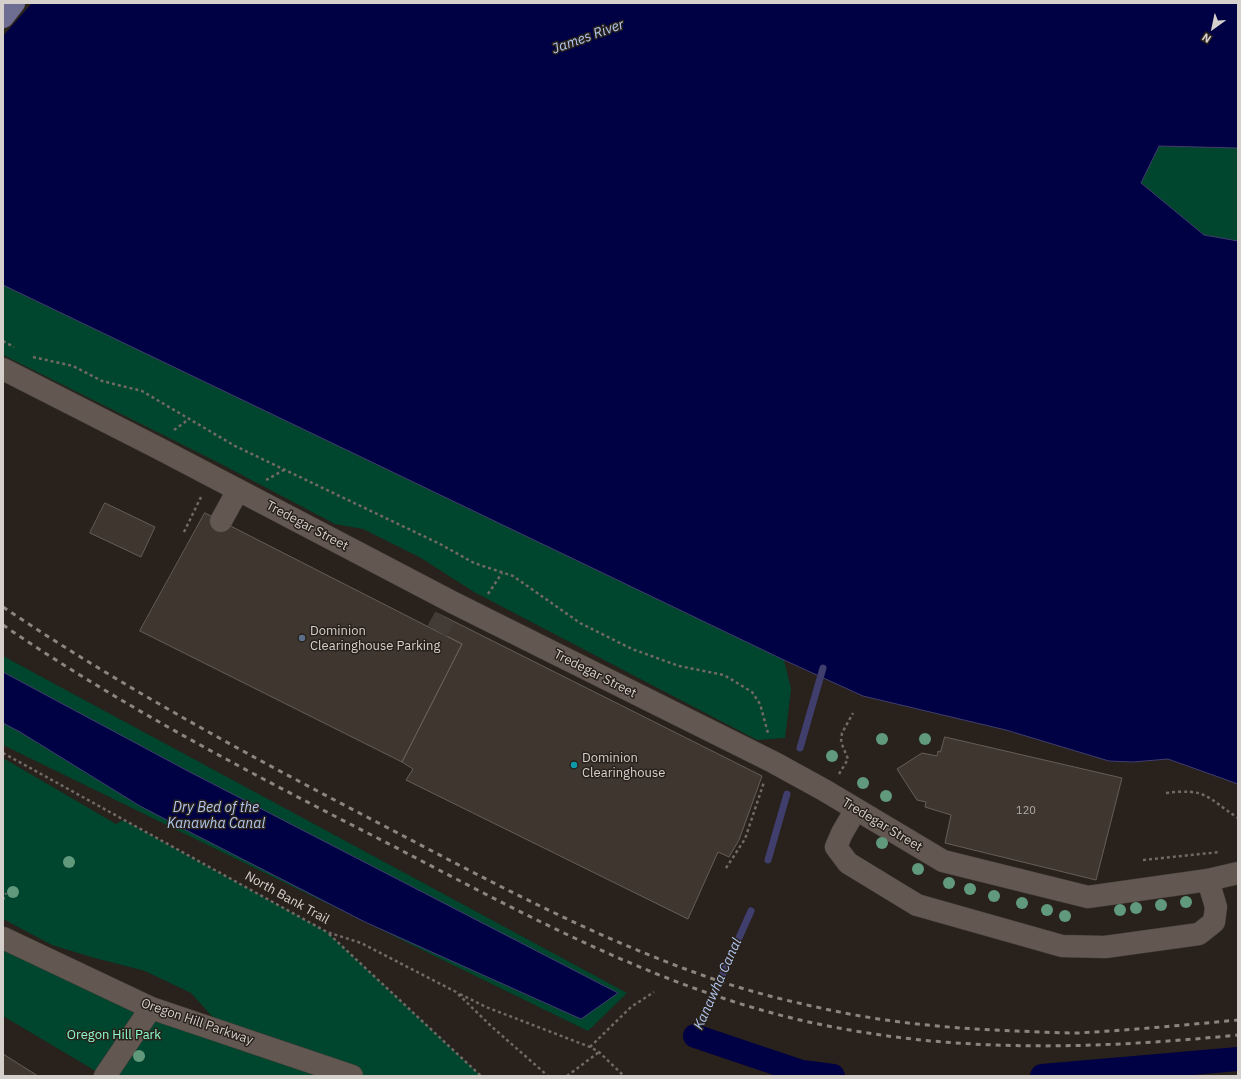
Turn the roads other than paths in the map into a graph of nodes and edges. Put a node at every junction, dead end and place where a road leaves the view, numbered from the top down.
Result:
1 (14, 3) edge
2 (3, 17) edge
3 (3, 369) edge
4 (238, 490) junction
5 (221, 521) dead end
6 (856, 809) junction
7 (1238, 873) edge
8 (1208, 880) junction
9 (3, 938) edge
10 (151, 1008) junction
11 (105, 1076) edge
12 (352, 1076) edge

1 - 2 main road
3 - 4 street, Tredegar Street
4 - 5 street
4 - 6 street, Tredegar Street
6 - 8 street, Tredegar Street
6 - 8 street
7 - 8 street, Tredegar Street
9 - 10 street, Oregon Hill Parkway
10 - 11 street
10 - 12 street, Oregon Hill Parkway

